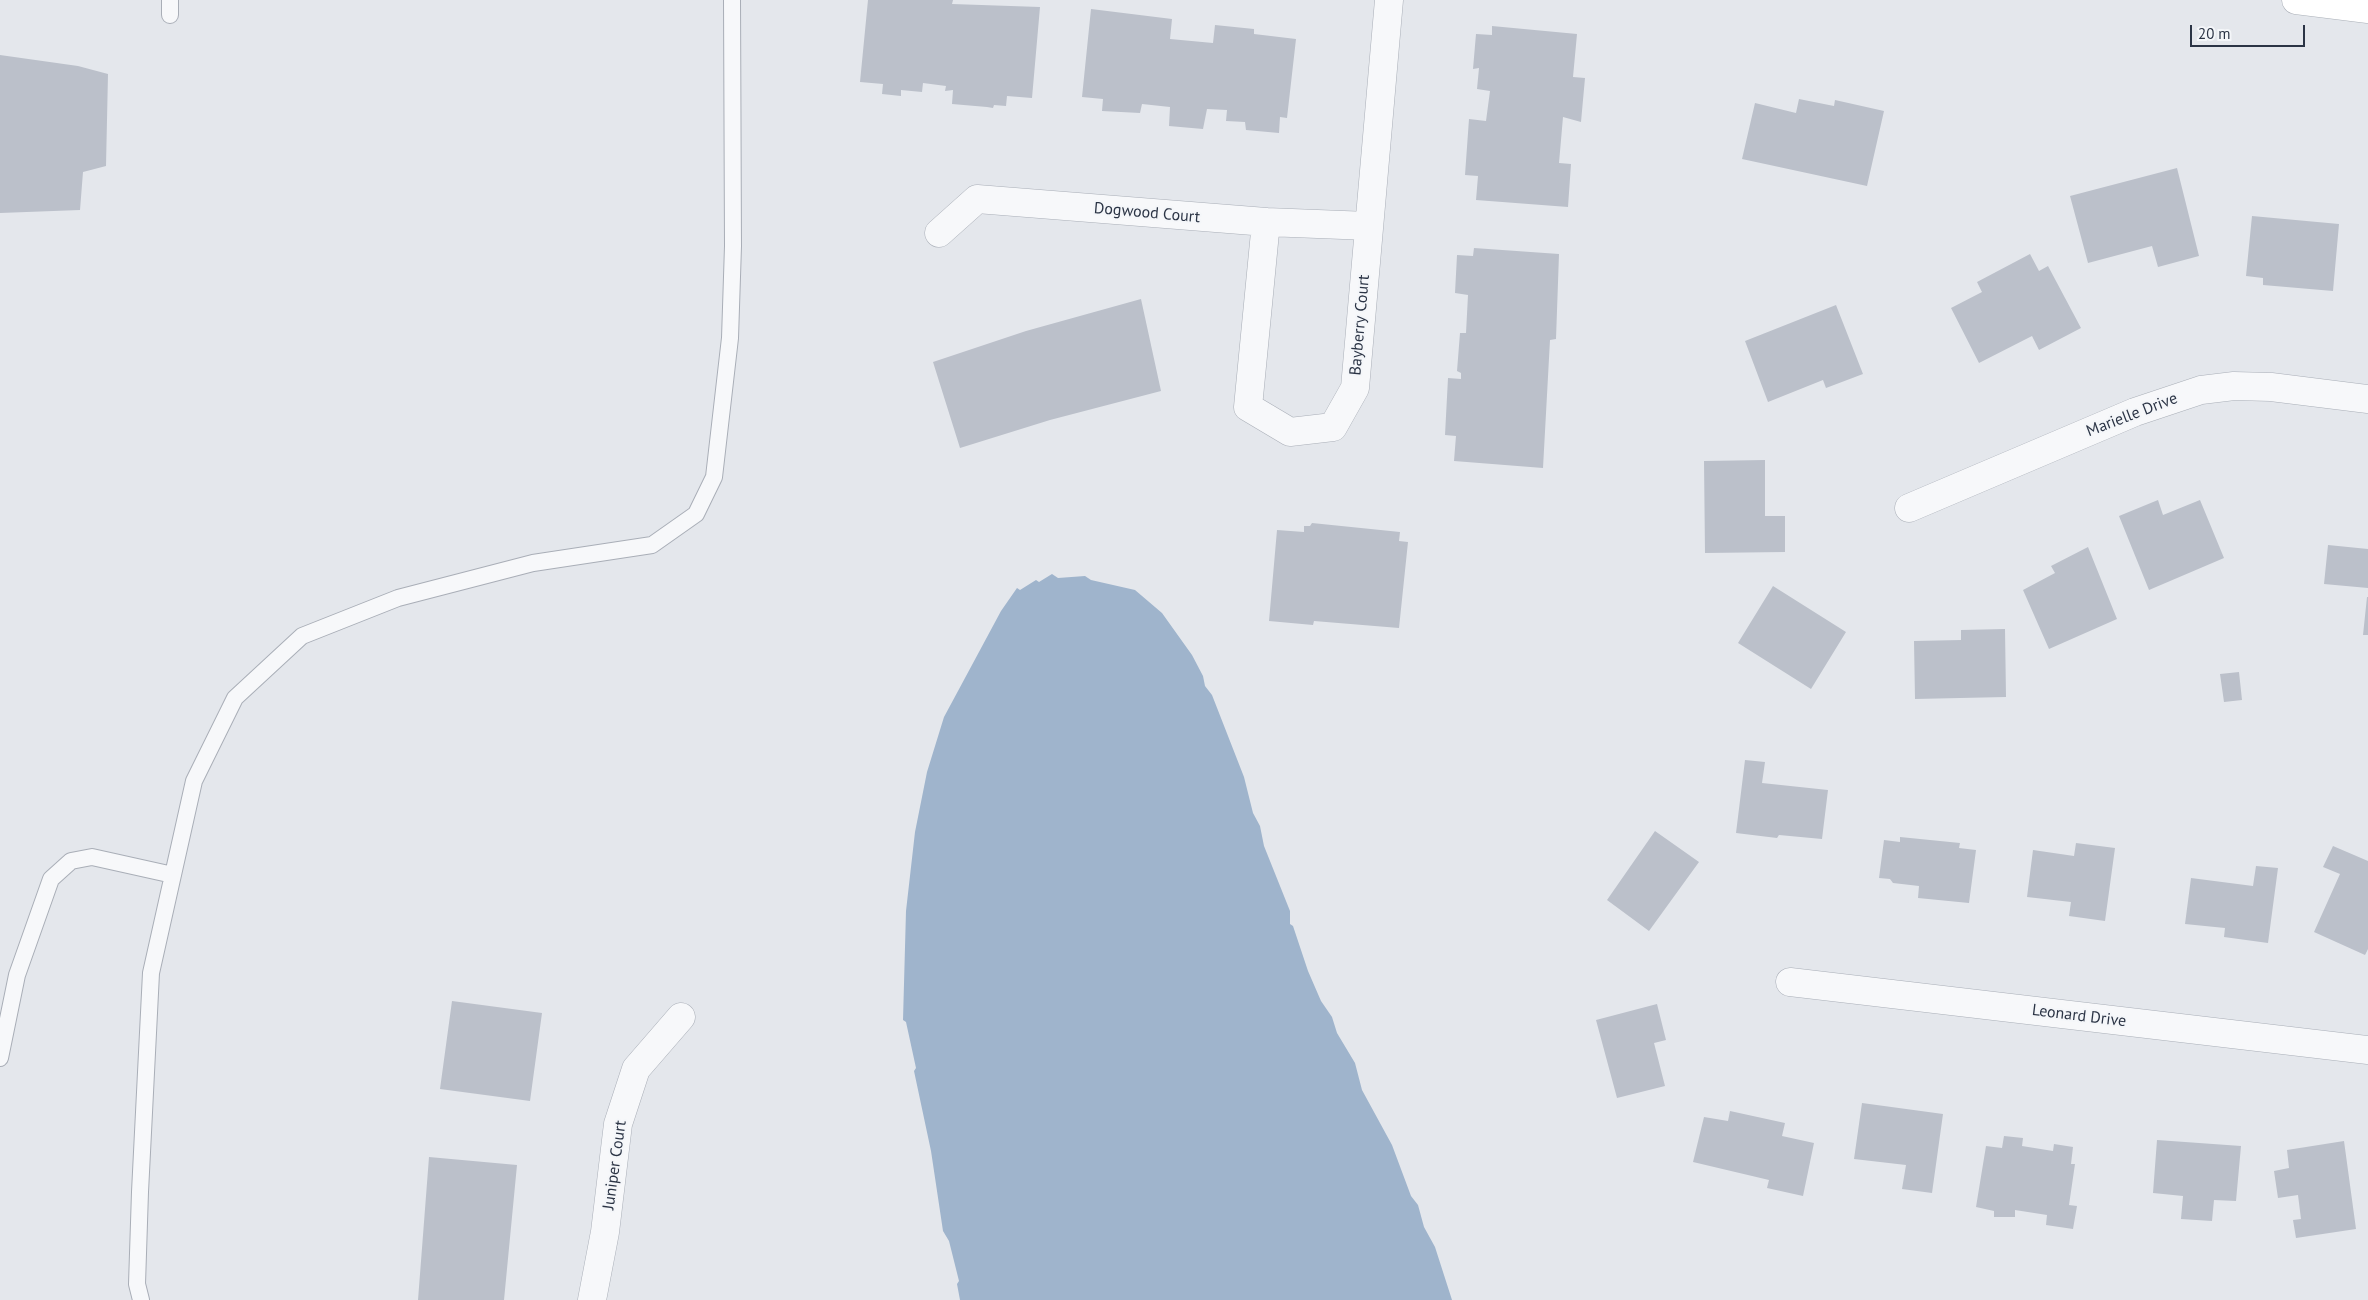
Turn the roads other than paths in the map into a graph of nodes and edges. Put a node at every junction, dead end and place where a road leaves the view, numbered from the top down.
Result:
1 (732, 0) edge
2 (1389, 0) edge
3 (2296, 0) edge
4 (2368, 9) edge
5 (1266, 222) junction
6 (1369, 226) junction
7 (939, 234) dead end
8 (2368, 399) edge
9 (1909, 508) dead end
10 (173, 875) junction
11 (1790, 982) dead end
12 (680, 1017) dead end
13 (2368, 1050) edge
14 (0, 1058) edge
15 (141, 1300) edge
16 (592, 1300) edge

1 - 10 lane
2 - 6 street, Bayberry Court
3 - 4 main road
5 - 6 street, Dogwood Court
5 - 6 street, Bayberry Court
5 - 7 street, Dogwood Court
8 - 9 street, Marielle Drive
10 - 14 lane
10 - 15 lane
11 - 13 street, Leonard Drive
12 - 16 street, Juniper Court

